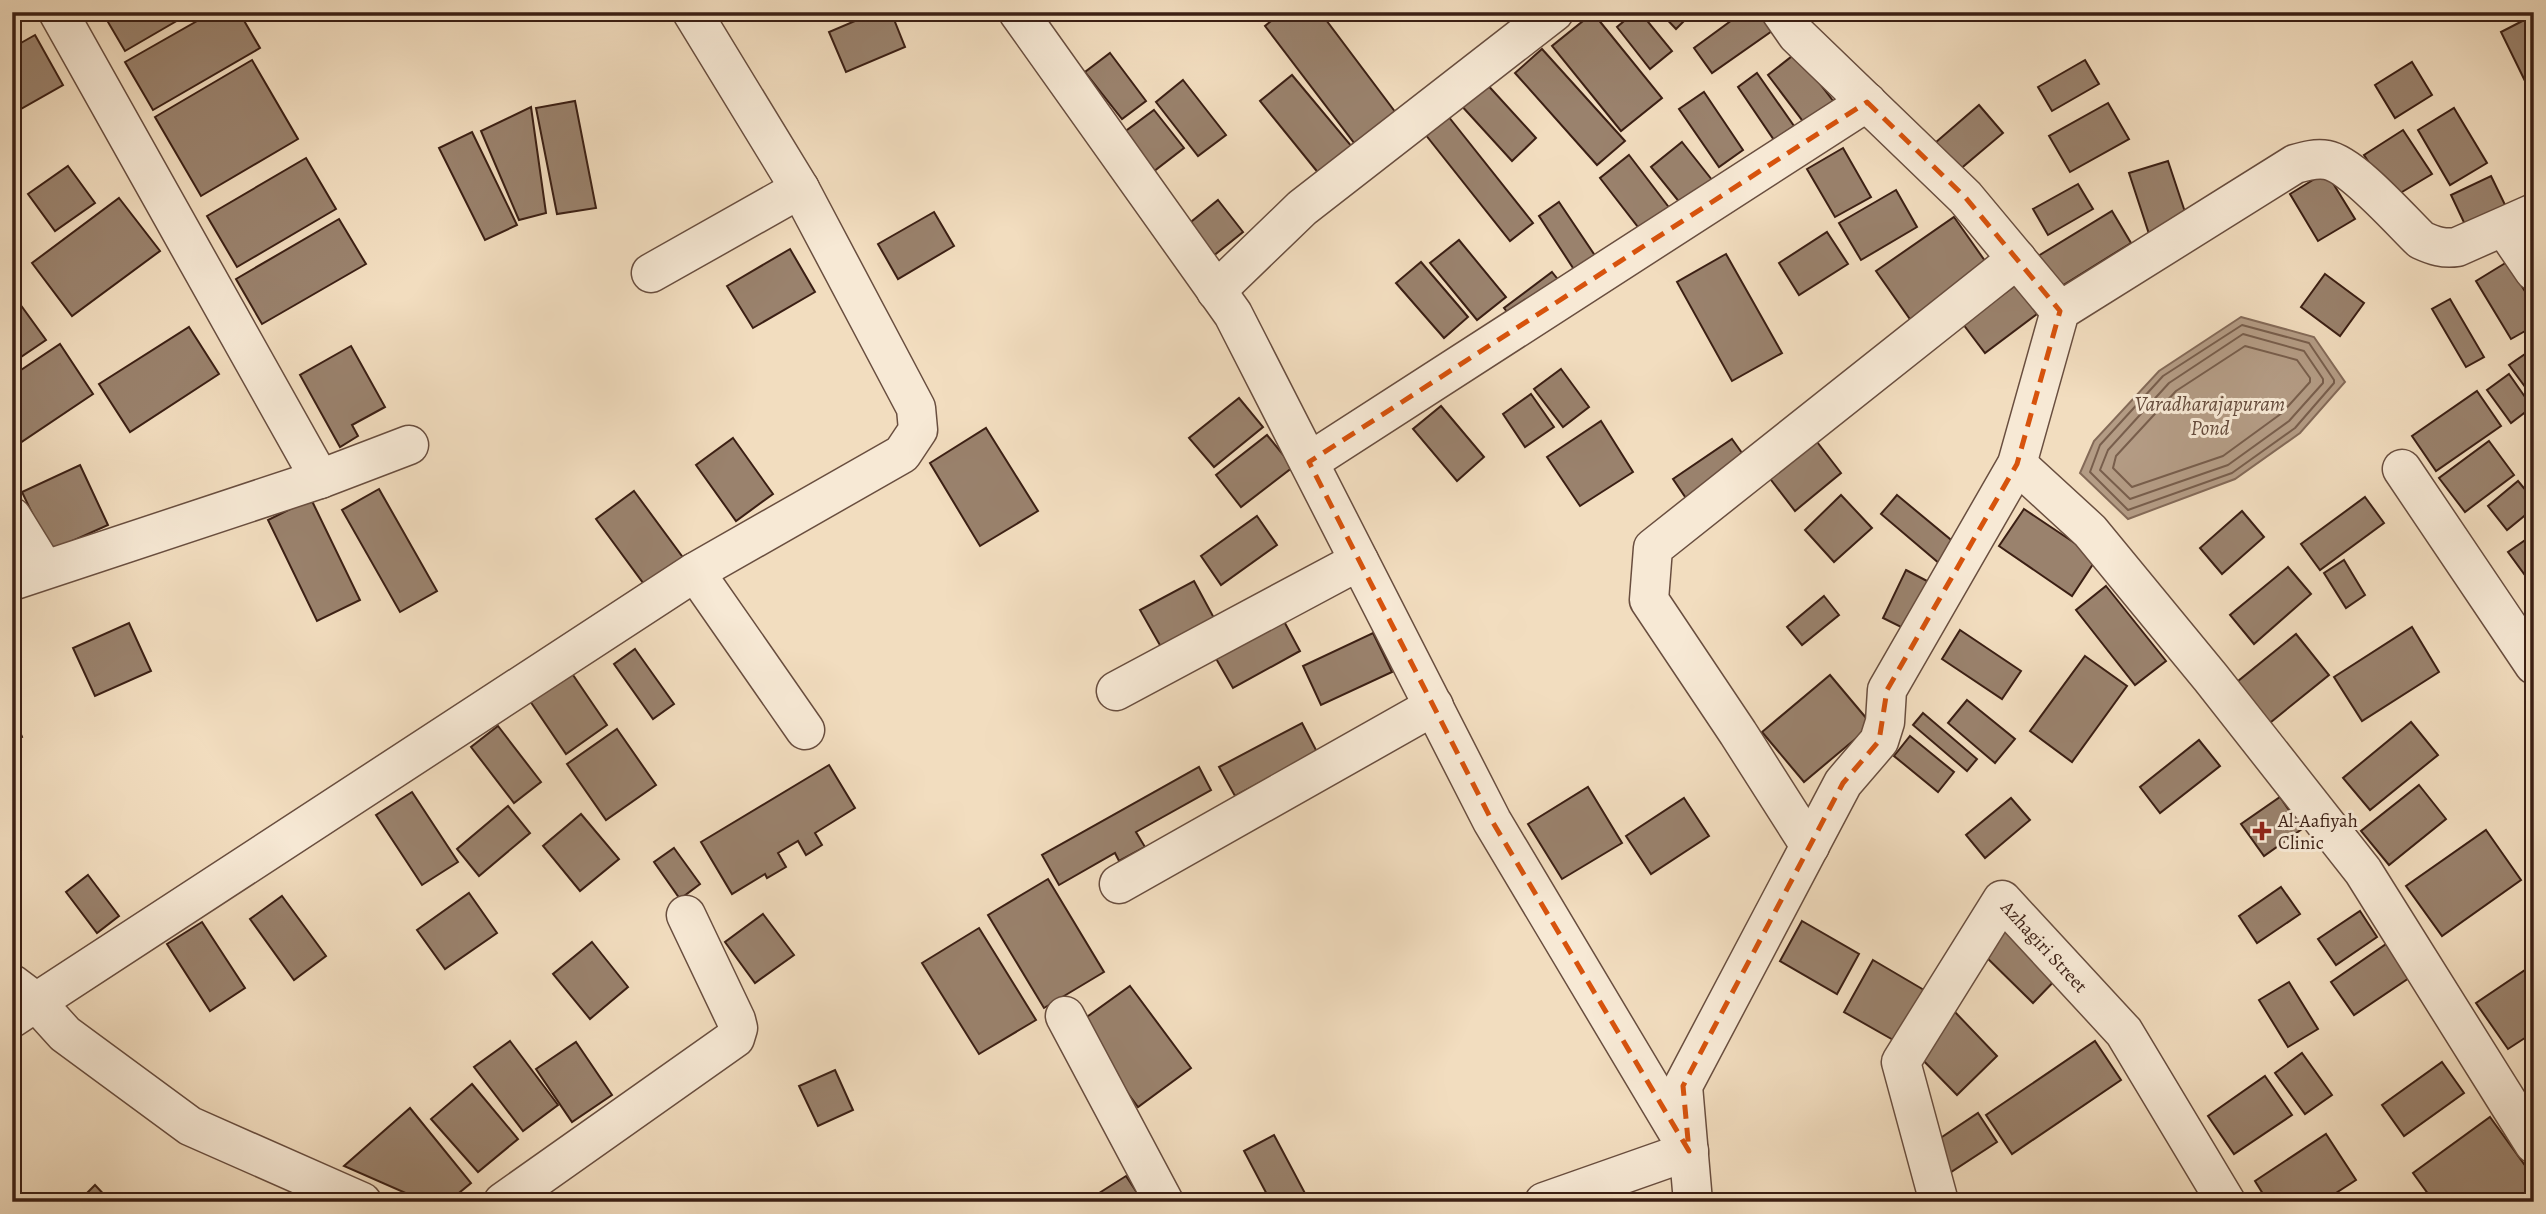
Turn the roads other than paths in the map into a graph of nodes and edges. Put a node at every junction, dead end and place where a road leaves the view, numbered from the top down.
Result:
1 (58, 12) edge
2 (691, 12) edge
3 (1018, 12) edge
4 (1554, 12) edge
5 (1781, 12) edge
6 (1867, 102) junction
7 (800, 189) junction
8 (2519, 220) edge
9 (2017, 259) junction
10 (2534, 271) edge
11 (651, 273) dead end
12 (1216, 291) junction
13 (2060, 311) junction
14 (409, 445) dead end
15 (1309, 462) junction
16 (2017, 464) junction
17 (2402, 469) dead end
18 (320, 479) junction
19 (12, 516) edge
20 (1359, 561) junction
21 (695, 572) junction
22 (28, 575) edge
23 (2534, 665) edge
24 (1116, 691) dead end
25 (1434, 706) junction
26 (806, 730) dead end
27 (1810, 846) junction
28 (1119, 884) dead end
29 (687, 915) dead end
30 (20, 1001) edge
31 (1065, 1016) dead end
32 (2534, 1144) edge
33 (1689, 1151) junction
34 (362, 1202) edge
35 (503, 1202) edge
36 (1164, 1202) edge
37 (1544, 1202) edge
38 (1693, 1202) edge
39 (1939, 1202) edge
40 (2226, 1202) edge

1 - 18 street
2 - 7 street
3 - 12 street
4 - 12 street
5 - 6 street
6 - 9 street
6 - 15 street
7 - 11 street
7 - 21 street
8 - 10 street
8 - 13 street
9 - 13 street
9 - 27 street
12 - 15 street
13 - 16 street
14 - 18 street
15 - 20 street
16 - 27 street
16 - 32 street
17 - 23 street
18 - 22 street
19 - 22 street
20 - 24 street
20 - 25 street
21 - 26 street
21 - 30 street
25 - 28 street
25 - 33 street
27 - 33 street
29 - 35 street
30 - 34 street
31 - 36 street
33 - 37 street
33 - 38 street
39 - 40 street, Azhagiri Street

